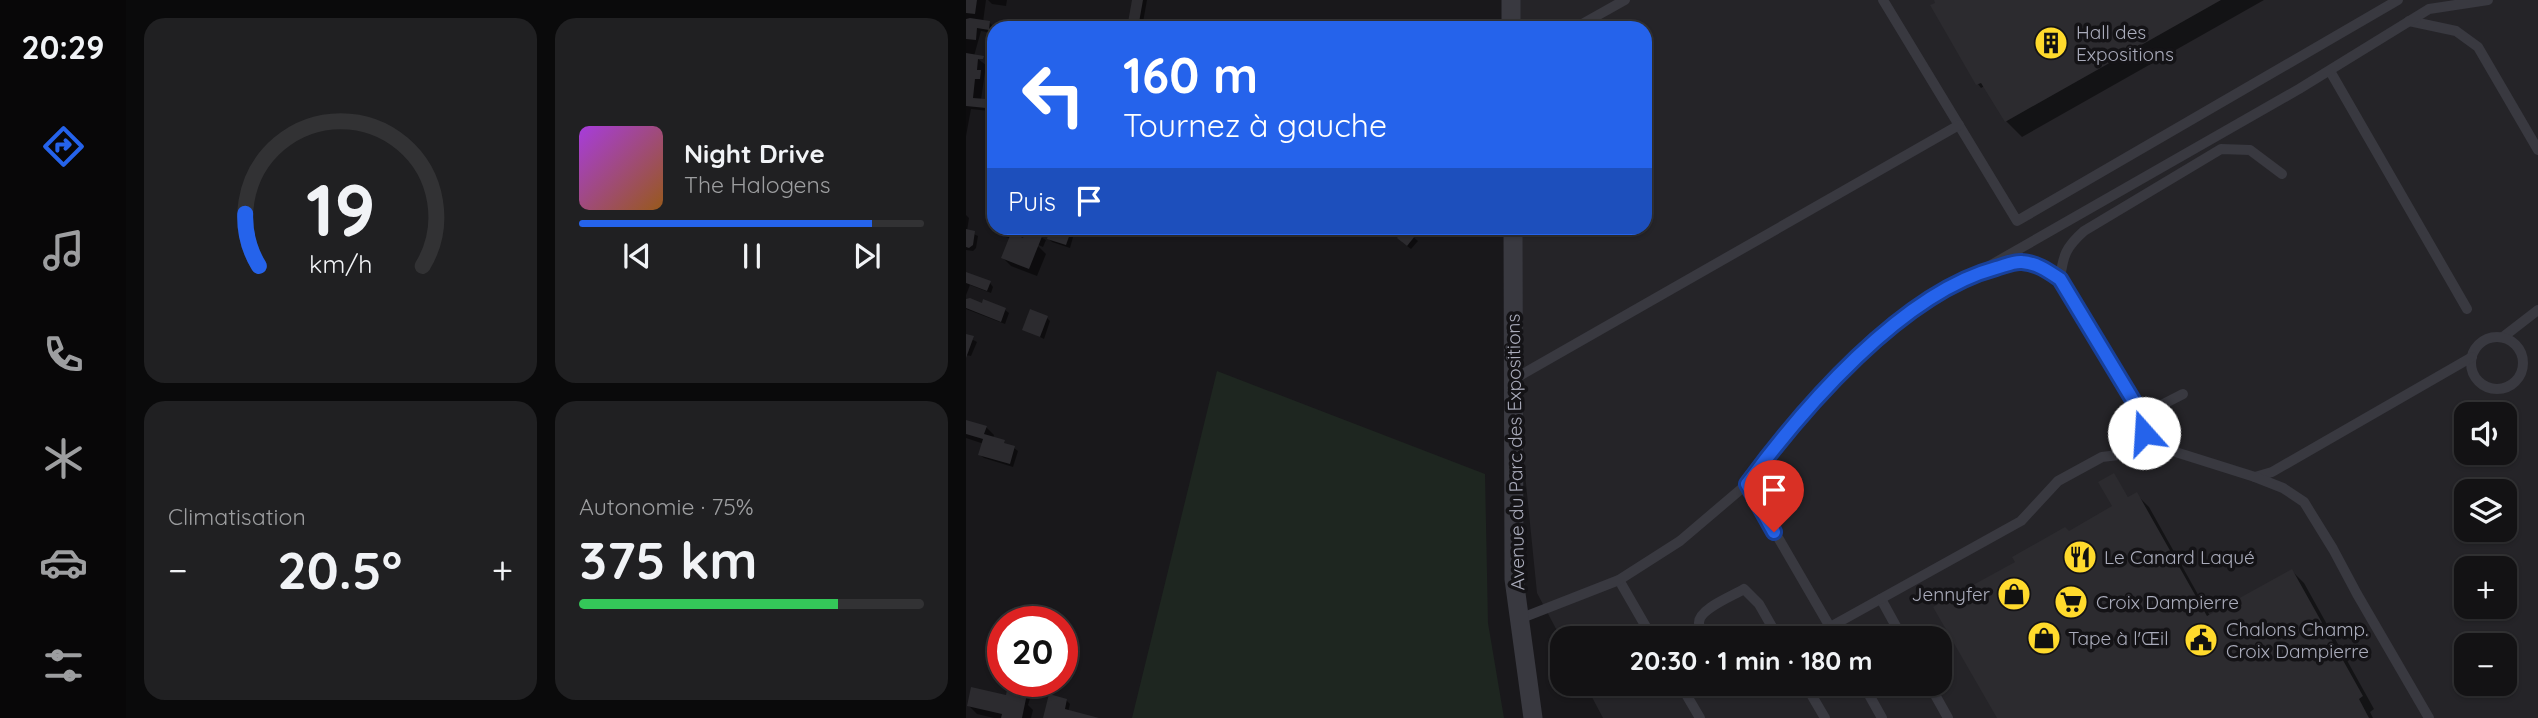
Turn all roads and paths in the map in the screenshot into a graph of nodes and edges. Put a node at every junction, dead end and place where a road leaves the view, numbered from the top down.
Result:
1 (1511, 0) edge
2 (1625, 0) edge
3 (1884, 0) edge
4 (2398, 0) edge
5 (2488, 0) edge
6 (1511, 21) edge
7 (1588, 21) edge
8 (2409, 21) junction
9 (2330, 71) junction
10 (1959, 125) junction
11 (2538, 150) edge
12 (2282, 174) dead end
13 (1513, 235) edge
14 (1977, 273) junction
15 (2060, 279) junction
16 (2467, 309) dead end
17 (2538, 310) edge
18 (2503, 337) junction
19 (2472, 357) junction
20 (1514, 379) junction
21 (2183, 394) dead end
22 (2142, 415) junction
23 (2146, 451) junction
24 (2255, 477) junction
25 (1747, 484) junction
26 (1619, 580) junction
27 (1881, 599) junction
28 (1519, 619) junction
29 (1646, 626) edge
30 (1699, 626) edge
31 (1772, 626) edge
32 (1829, 626) edge
33 (1832, 626) edge
34 (1896, 626) edge
35 (1687, 696) edge
36 (1812, 696) edge
37 (1870, 696) edge
38 (1936, 696) edge
39 (1533, 718) edge
40 (1700, 718) edge
41 (1825, 718) edge
42 (1882, 718) edge
43 (1948, 718) edge
44 (2429, 718) edge

1 - 6 street
2 - 7 lane
3 - 10 lane
4 - 10 lane
5 - 8 lane
8 - 9 lane
8 - 11 lane
9 - 14 lane
9 - 16 lane
10 - 20 lane
12 - 15 lane
13 - 20 street, Avenue du Parc des Expositions
14 - 15 lane
14 - 25 lane
15 - 22 lane
17 - 18 lane
18 - 19 lane
18 - 19 lane
19 - 24 lane
20 - 28 street, Avenue du Parc des Expositions
21 - 22 lane
22 - 23 lane
23 - 24 lane
23 - 27 lane
24 - 44 lane
25 - 26 lane
25 - 32 lane
26 - 28 lane
26 - 29 lane
27 - 33 lane
27 - 34 lane
28 - 39 street, Avenue du Parc des Expositions
30 - 31 lane
35 - 40 lane
36 - 41 lane
37 - 42 lane
38 - 43 lane

